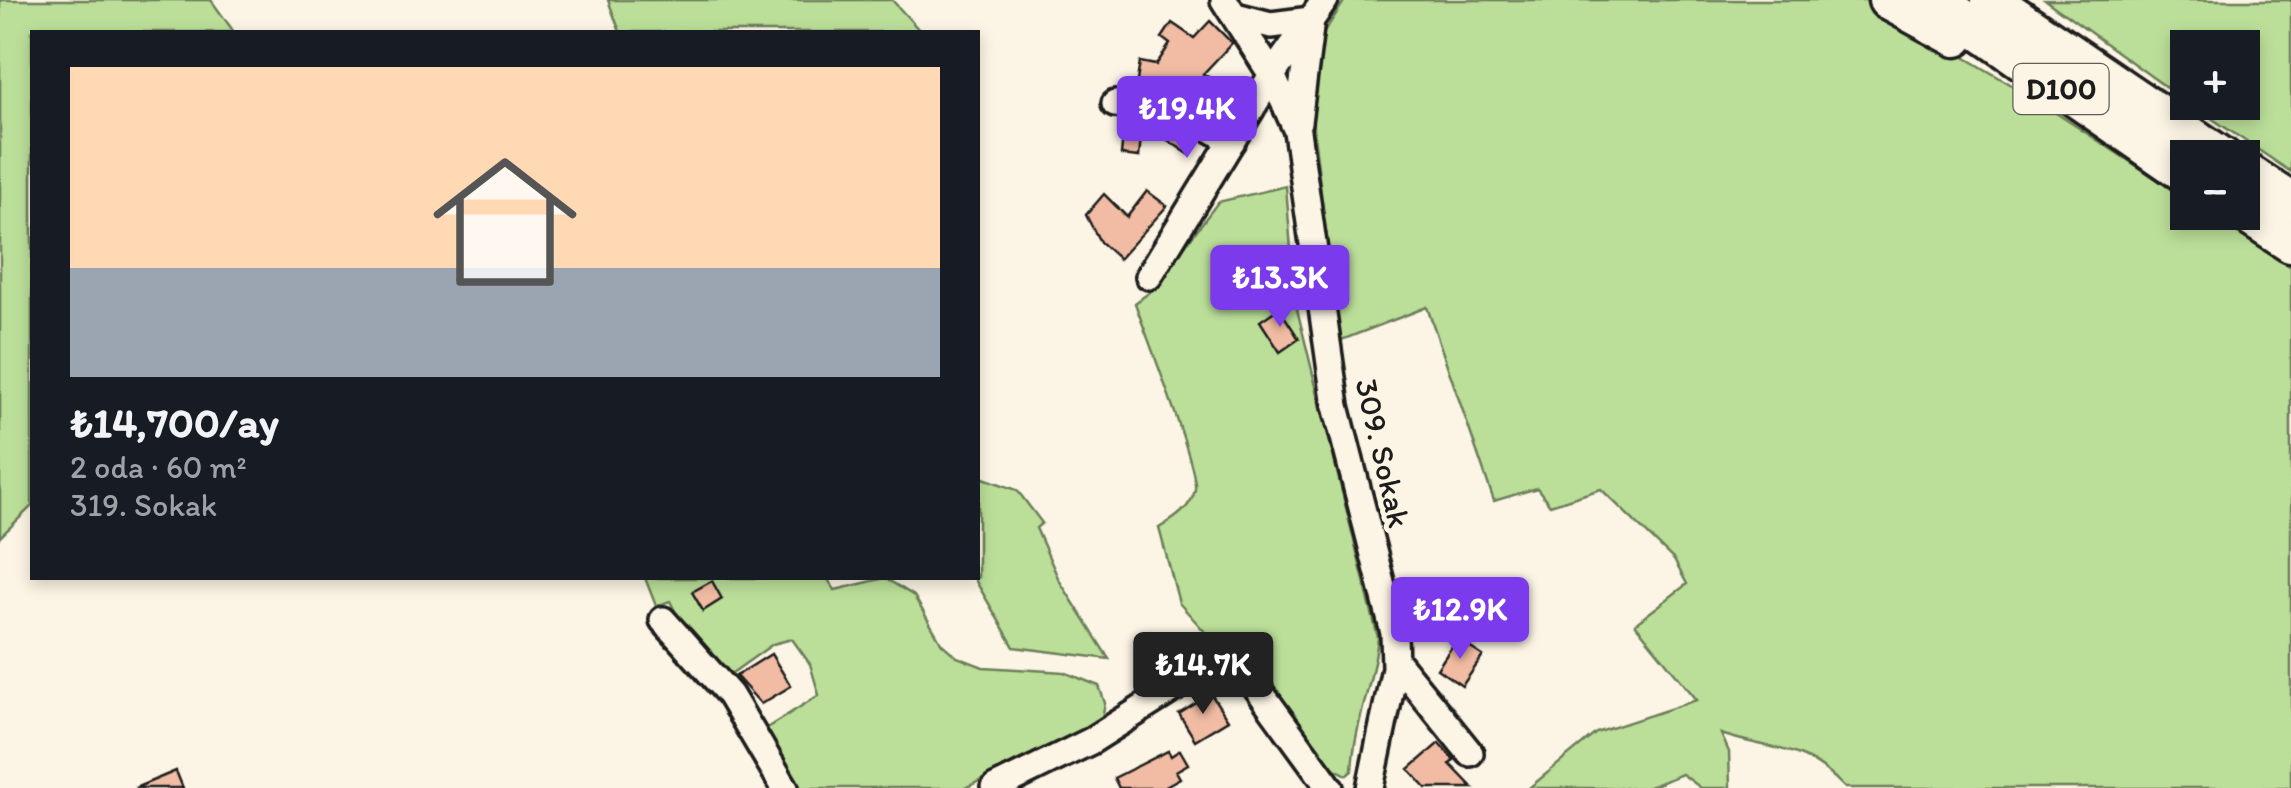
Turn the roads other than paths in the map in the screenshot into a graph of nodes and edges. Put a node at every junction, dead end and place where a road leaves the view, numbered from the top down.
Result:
1 (1888, 0) edge
2 (1936, 0) edge
3 (1991, 0) edge
4 (2014, 0) edge
5 (1230, 8) edge
6 (1318, 10) edge
7 (1272, 75) junction
8 (2128, 95) junction
9 (1115, 104) dead end
10 (1297, 131) junction
11 (2121, 132) junction
12 (2196, 140) edge
13 (1232, 142) junction
14 (2170, 163) edge
15 (2260, 182) edge
16 (2291, 202) edge
17 (2260, 222) edge
18 (2291, 242) edge
19 (1150, 276) dead end
20 (663, 620) dead end
21 (1395, 660) junction
22 (1470, 754) dead end
23 (1367, 786) edge
24 (785, 788) edge
25 (995, 788) edge
26 (1330, 788) edge

1 - 11 highway
2 - 11 highway, D100
3 - 8 highway, D100
4 - 8 highway
5 - 6 street
5 - 7 street, 309. Sokak
6 - 7 street
6 - 10 street
7 - 10 street, 309. Sokak
7 - 13 street
8 - 12 highway, D100
9 - 13 street
10 - 21 street, 309. Sokak
11 - 14 highway, D100
13 - 19 street
15 - 16 highway
17 - 18 highway
20 - 24 street
21 - 22 street
21 - 23 street, 309. Sokak
25 - 26 street

